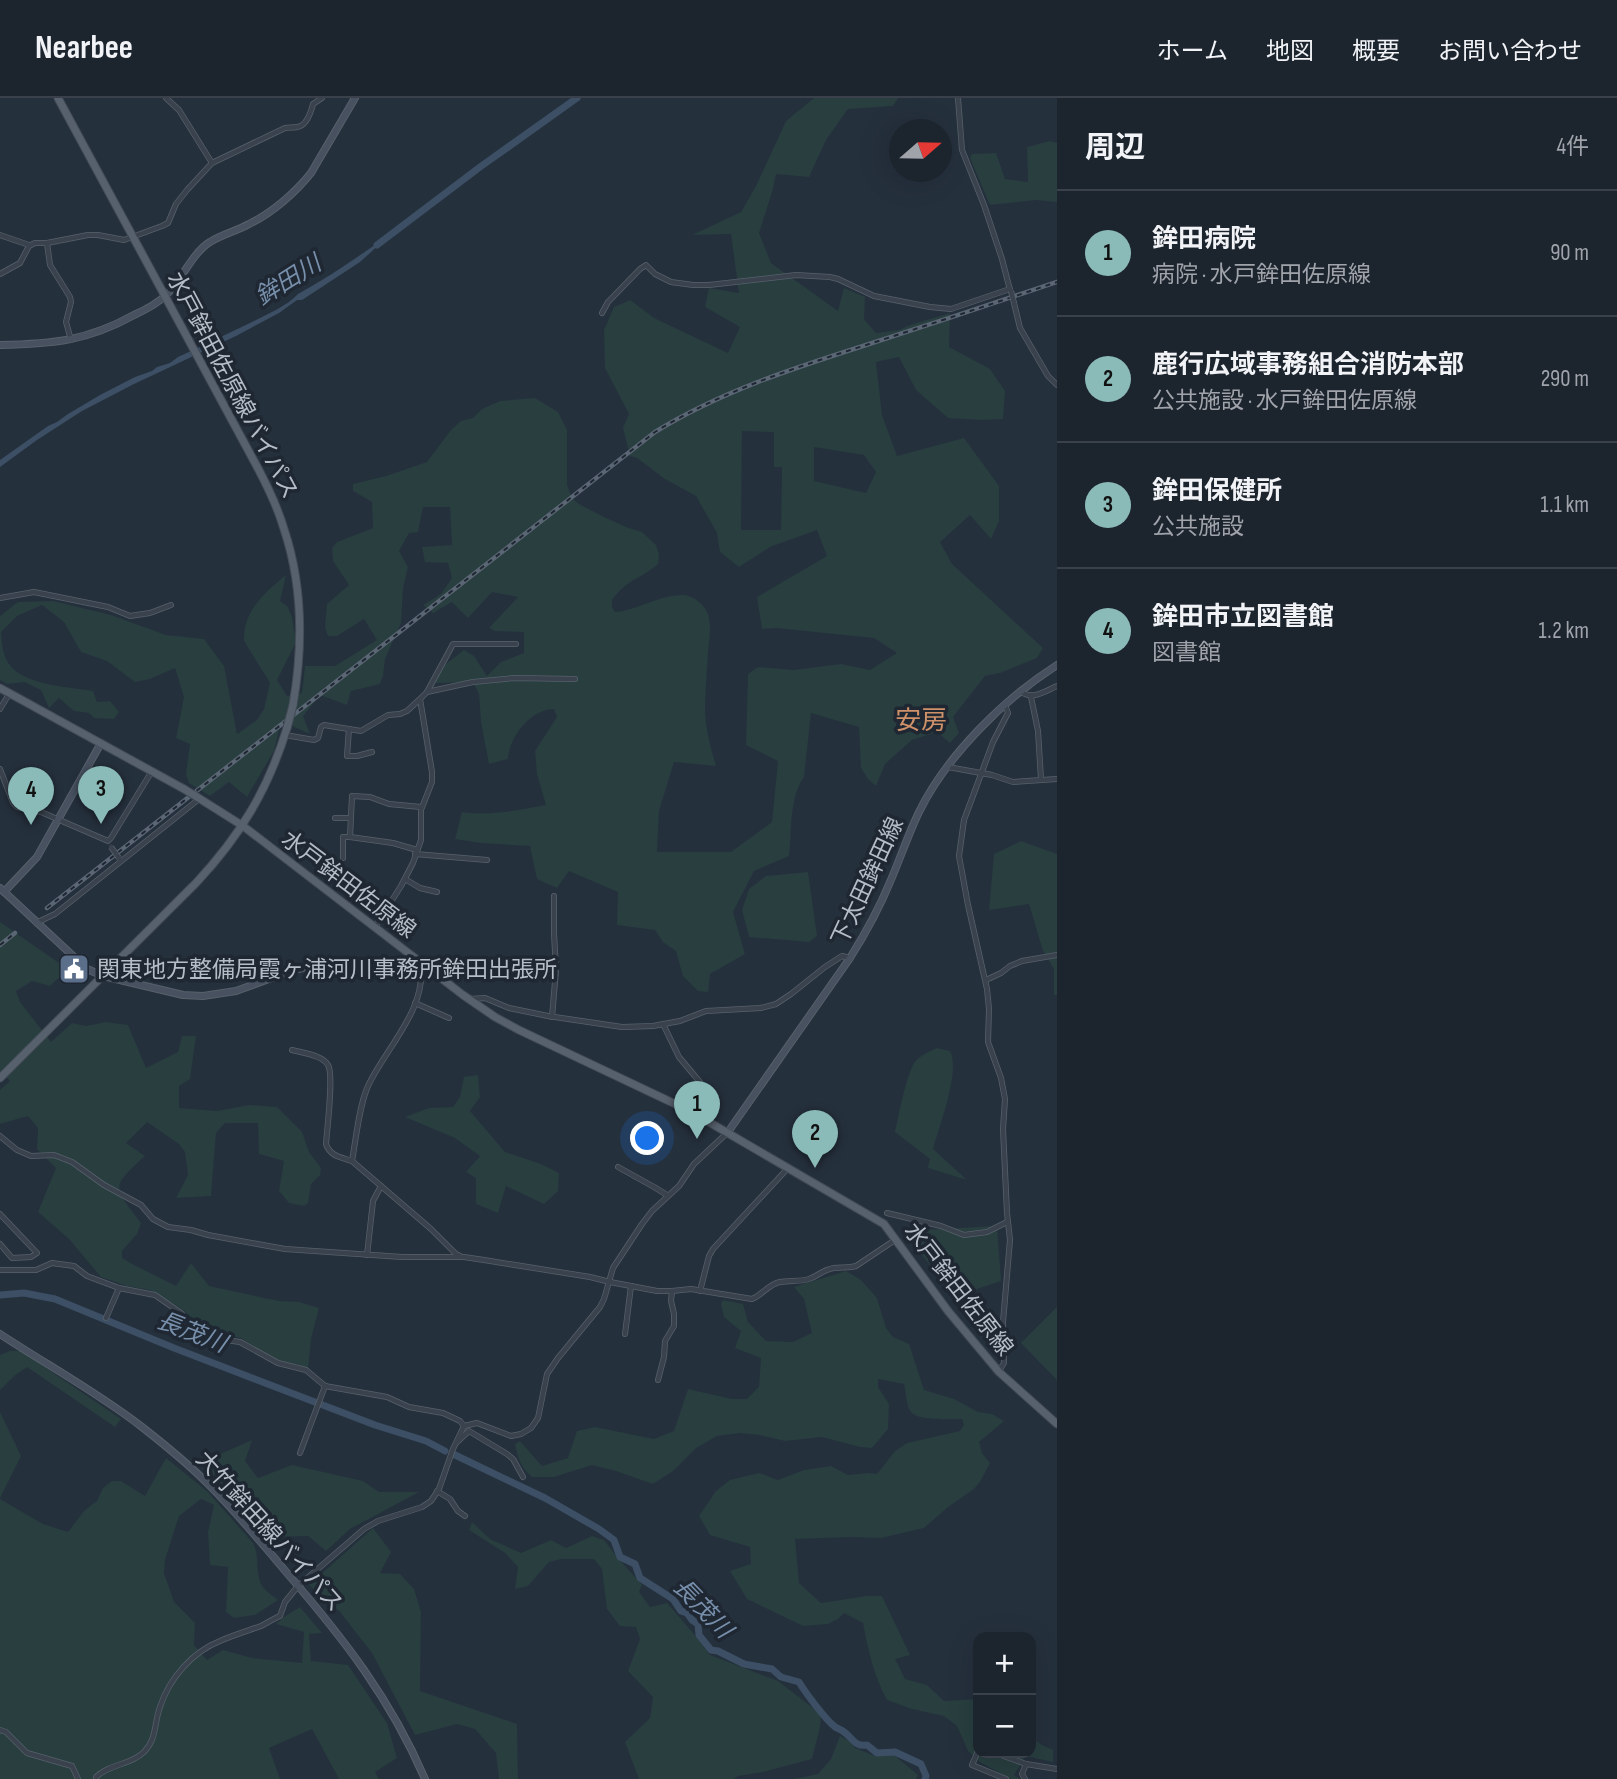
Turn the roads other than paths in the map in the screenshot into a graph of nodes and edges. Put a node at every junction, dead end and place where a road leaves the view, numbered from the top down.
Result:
1 (58, 98) edge
2 (166, 98) edge
3 (322, 98) edge
4 (355, 98) edge
5 (958, 98) edge
6 (212, 163) junction
7 (0, 235) edge
8 (133, 237) junction
9 (47, 243) junction
10 (29, 246) junction
11 (0, 274) edge
12 (1010, 290) junction
13 (165, 296) junction
14 (602, 313) dead end
15 (71, 340) junction
16 (0, 345) edge
17 (1057, 385) edge
18 (0, 598) edge
19 (171, 605) dead end
20 (516, 644) dead end
21 (1057, 665) edge
22 (575, 679) dead end
23 (1057, 686) edge
24 (0, 688) edge
25 (1020, 691) junction
26 (427, 692) junction
27 (9, 693) junction
28 (1031, 697) junction
29 (420, 699) junction
30 (1005, 705) junction
31 (0, 709) edge
32 (349, 729) junction
33 (286, 732) junction
34 (101, 743) junction
35 (372, 752) dead end
36 (947, 766) junction
37 (0, 769) edge
38 (152, 771) junction
39 (980, 773) junction
40 (1041, 779) junction
41 (1057, 779) edge
42 (198, 798) junction
43 (421, 807) junction
44 (335, 817) dead end
45 (351, 818) junction
46 (58, 819) junction
47 (243, 826) junction
48 (350, 837) junction
49 (108, 841) junction
50 (416, 852) junction
51 (343, 858) dead end
52 (121, 859) junction
53 (487, 860) dead end
54 (405, 879) junction
55 (2, 890) edge
56 (438, 892) dead end
57 (554, 896) dead end
58 (36, 923) junction
59 (375, 927) junction
60 (1057, 955) edge
61 (850, 958) junction
62 (420, 962) junction
63 (103, 976) junction
64 (986, 980) junction
65 (469, 999) junction
66 (415, 1003) junction
67 (552, 1017) junction
68 (449, 1018) dead end
69 (663, 1024) junction
70 (292, 1050) dead end
71 (0, 1079) edge
72 (690, 1111) junction
73 (728, 1132) junction
74 (0, 1136) edge
75 (352, 1161) junction
76 (618, 1167) dead end
77 (788, 1168) junction
78 (381, 1186) junction
79 (667, 1195) junction
80 (887, 1213) dead end
81 (0, 1214) edge
82 (1007, 1222) junction
83 (896, 1240) junction
84 (0, 1244) edge
85 (367, 1255) junction
86 (464, 1257) junction
87 (0, 1270) edge
88 (610, 1282) junction
89 (631, 1286) junction
90 (119, 1288) junction
91 (672, 1291) junction
92 (700, 1291) junction
93 (106, 1318) dead end
94 (0, 1334) edge
95 (625, 1334) dead end
96 (999, 1372) junction
97 (658, 1380) dead end
98 (325, 1386) junction
99 (1057, 1424) edge
100 (464, 1426) junction
101 (456, 1443) junction
102 (300, 1453) dead end
103 (523, 1478) dead end
104 (438, 1491) junction
105 (465, 1516) dead end
106 (298, 1586) junction
107 (0, 1730) edge
108 (975, 1758) edge
109 (1009, 1758) edge
110 (1026, 1764) junction
111 (1057, 1769) edge
112 (78, 1779) edge
113 (96, 1779) edge
114 (425, 1779) edge
115 (1006, 1779) edge
116 (1025, 1779) edge

1 - 8 main road, 水戸鉾田佐原線バイパス
2 - 6 street
3 - 6 street
4 - 13 main road
5 - 12 street
6 - 8 street
7 - 10 street
8 - 9 street
8 - 13 main road, 水戸鉾田佐原線バイパス
9 - 10 street
9 - 15 street
10 - 11 street
12 - 14 street
12 - 17 street, bridge
13 - 15 main road
13 - 33 main road, 水戸鉾田佐原線バイパス, bridge
15 - 16 main road
18 - 19 street
20 - 26 street
21 - 25 main road, 下太田鉾田線
22 - 26 street
23 - 28 street
24 - 27 main road, 水戸鉾田佐原線
25 - 28 street
25 - 30 main road, 下太田鉾田線
26 - 29 street
27 - 31 street
27 - 34 main road, 水戸鉾田佐原線
28 - 40 street
29 - 32 street
29 - 43 street
30 - 36 main road, 下太田鉾田線
30 - 39 street
32 - 33 street
32 - 35 street
33 - 47 main road, 水戸鉾田佐原線バイパス
34 - 38 main road, 水戸鉾田佐原線
34 - 46 main road
36 - 39 street
36 - 61 main road, 下太田鉾田線
37 - 46 street
38 - 42 main road, 水戸鉾田佐原線, bridge
38 - 49 street
39 - 40 street
39 - 64 street
40 - 41 street
42 - 47 main road, 水戸鉾田佐原線
42 - 52 street
43 - 45 street
43 - 50 street
44 - 45 street
45 - 48 street
46 - 49 street
46 - 55 main road
47 - 59 main road, 水戸鉾田佐原線
47 - 63 main road, 水戸鉾田佐原線バイパス
48 - 50 street
48 - 51 street
49 - 52 street, bridge
50 - 53 street
50 - 54 street
52 - 58 street
54 - 56 street
54 - 59 street
55 - 58 main road
57 - 67 street
58 - 63 main road
59 - 62 main road, 水戸鉾田佐原線
60 - 64 street
61 - 69 street
61 - 73 main road, 下太田鉾田線
62 - 63 main road
62 - 65 main road, 水戸鉾田佐原線
62 - 66 street
63 - 71 main road, 水戸鉾田佐原線バイパス
64 - 82 street
65 - 67 street
65 - 72 main road, 水戸鉾田佐原線
66 - 68 street
66 - 75 street
67 - 69 street
69 - 72 street
70 - 75 street
72 - 73 main road, 水戸鉾田佐原線
73 - 77 main road, 水戸鉾田佐原線
73 - 79 street
74 - 85 street
75 - 78 street
76 - 79 street
77 - 83 main road, 水戸鉾田佐原線
77 - 92 street
78 - 85 street
78 - 86 street
79 - 88 street
80 - 82 street
81 - 84 street
82 - 96 street
83 - 92 street
83 - 96 main road, 水戸鉾田佐原線
85 - 86 street
86 - 88 street
87 - 90 street
88 - 89 street
88 - 100 street
89 - 91 street
89 - 95 street
90 - 93 street
90 - 98 street
91 - 92 street
91 - 97 street
94 - 106 main road, 大竹鉾田線バイパス
96 - 99 main road, 水戸鉾田佐原線
98 - 100 street
98 - 102 street
100 - 101 street
101 - 103 street
101 - 104 street
104 - 105 street
104 - 106 street
106 - 113 street
106 - 114 main road, 大竹鉾田線バイパス
107 - 112 street
108 - 115 street
109 - 110 street
110 - 111 street
110 - 116 street

